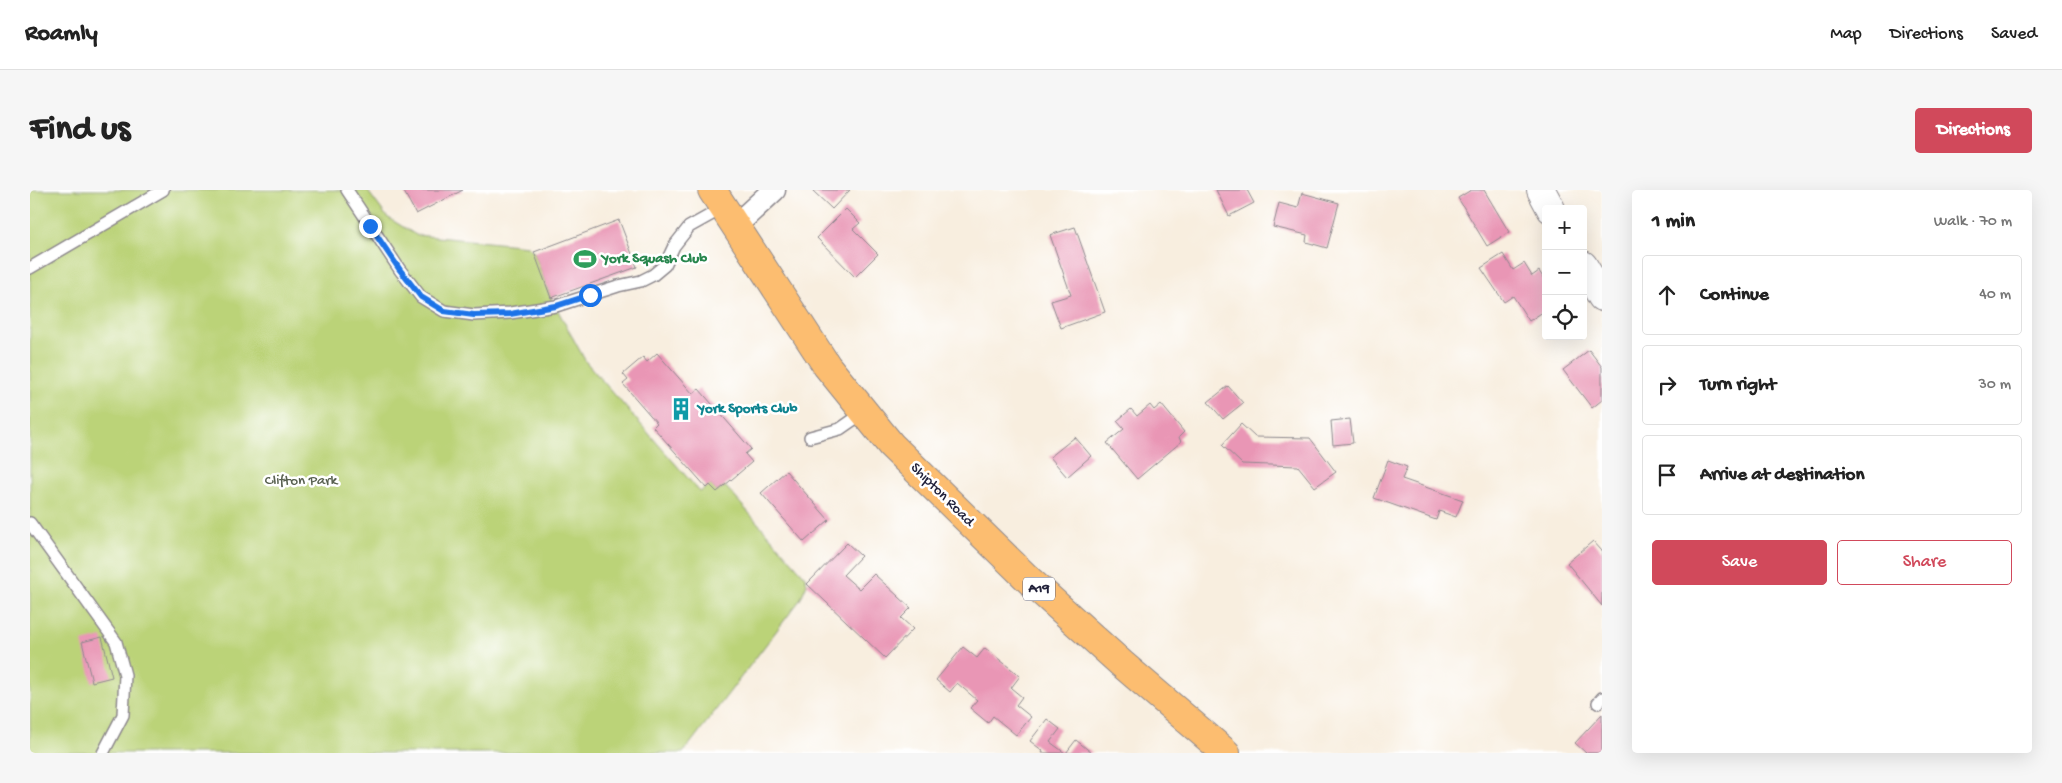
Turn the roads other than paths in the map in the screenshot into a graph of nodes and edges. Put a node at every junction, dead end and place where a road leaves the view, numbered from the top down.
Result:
1 (163, 190) edge
2 (347, 190) edge
3 (774, 190) edge
4 (1541, 190) edge
5 (1550, 205) edge
6 (724, 208) edge
7 (30, 268) edge
8 (1587, 272) edge
9 (1602, 297) edge
10 (864, 413) junction
11 (810, 437) dead end
12 (30, 522) edge
13 (103, 753) edge
14 (1226, 753) edge

1 - 7 lane
2 - 6 lane
3 - 6 street
4 - 5 street
6 - 10 main road, Shipton Road / A19
8 - 9 street
10 - 11 lane
10 - 14 main road, Shipton Road / A19
12 - 13 lane

